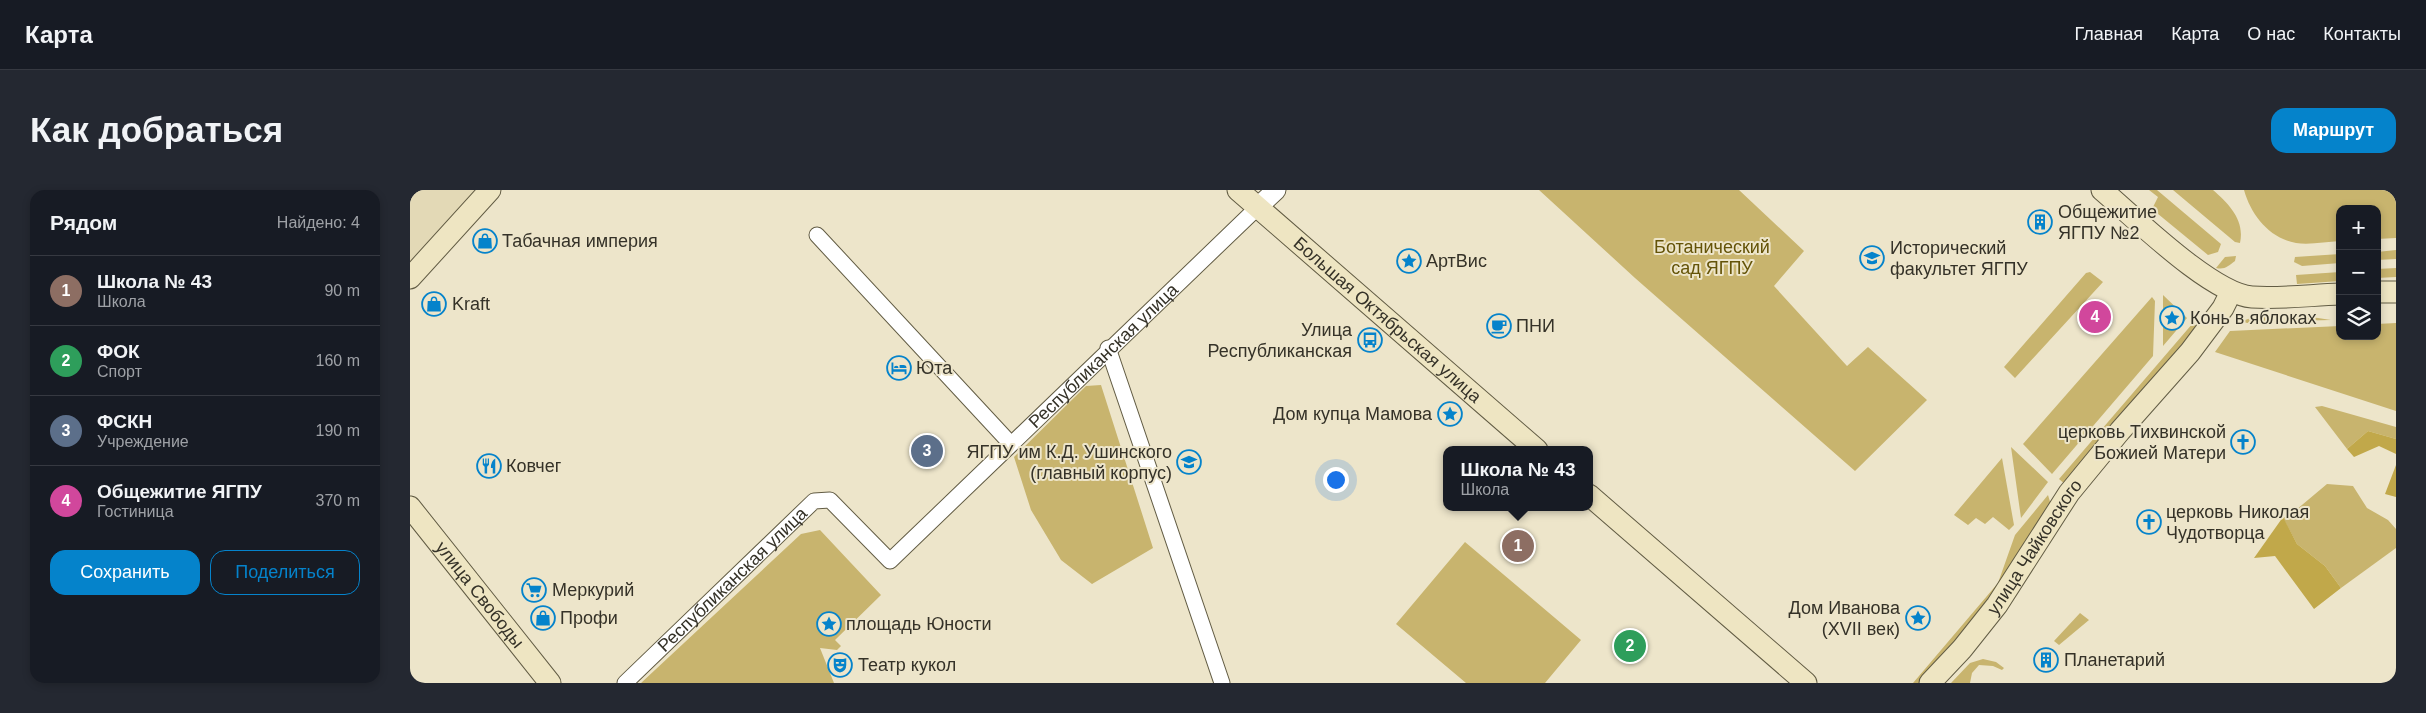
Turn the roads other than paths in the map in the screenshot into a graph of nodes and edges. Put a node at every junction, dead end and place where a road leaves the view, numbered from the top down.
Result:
1 (490, 190) edge
2 (1238, 190) edge
3 (1276, 190) edge
4 (2102, 190) edge
5 (1258, 207) junction
6 (817, 236) dead end
7 (410, 278) edge
8 (2231, 292) junction
9 (2381, 292) edge
10 (2396, 292) edge
11 (2336, 294) edge
12 (1108, 348) junction
13 (1010, 443) junction
14 (1532, 446) edge
15 (1593, 498) edge
16 (410, 507) edge
17 (550, 683) edge
18 (625, 683) edge
19 (1222, 683) edge
20 (1806, 683) edge
21 (1930, 683) edge

1 - 7 main road
2 - 5 main road, Большая Октябрьская улица
3 - 5 street, Республиканская улица
4 - 8 main road
5 - 12 street, Республиканская улица
5 - 14 main road, Большая Октябрьская улица
6 - 13 street
8 - 11 main road
8 - 21 main road, улица Чайковского
9 - 10 main road
12 - 13 street, Республиканская улица
12 - 19 street
13 - 18 street, Республиканская улица
15 - 20 main road
16 - 17 main road, улица Свободы

